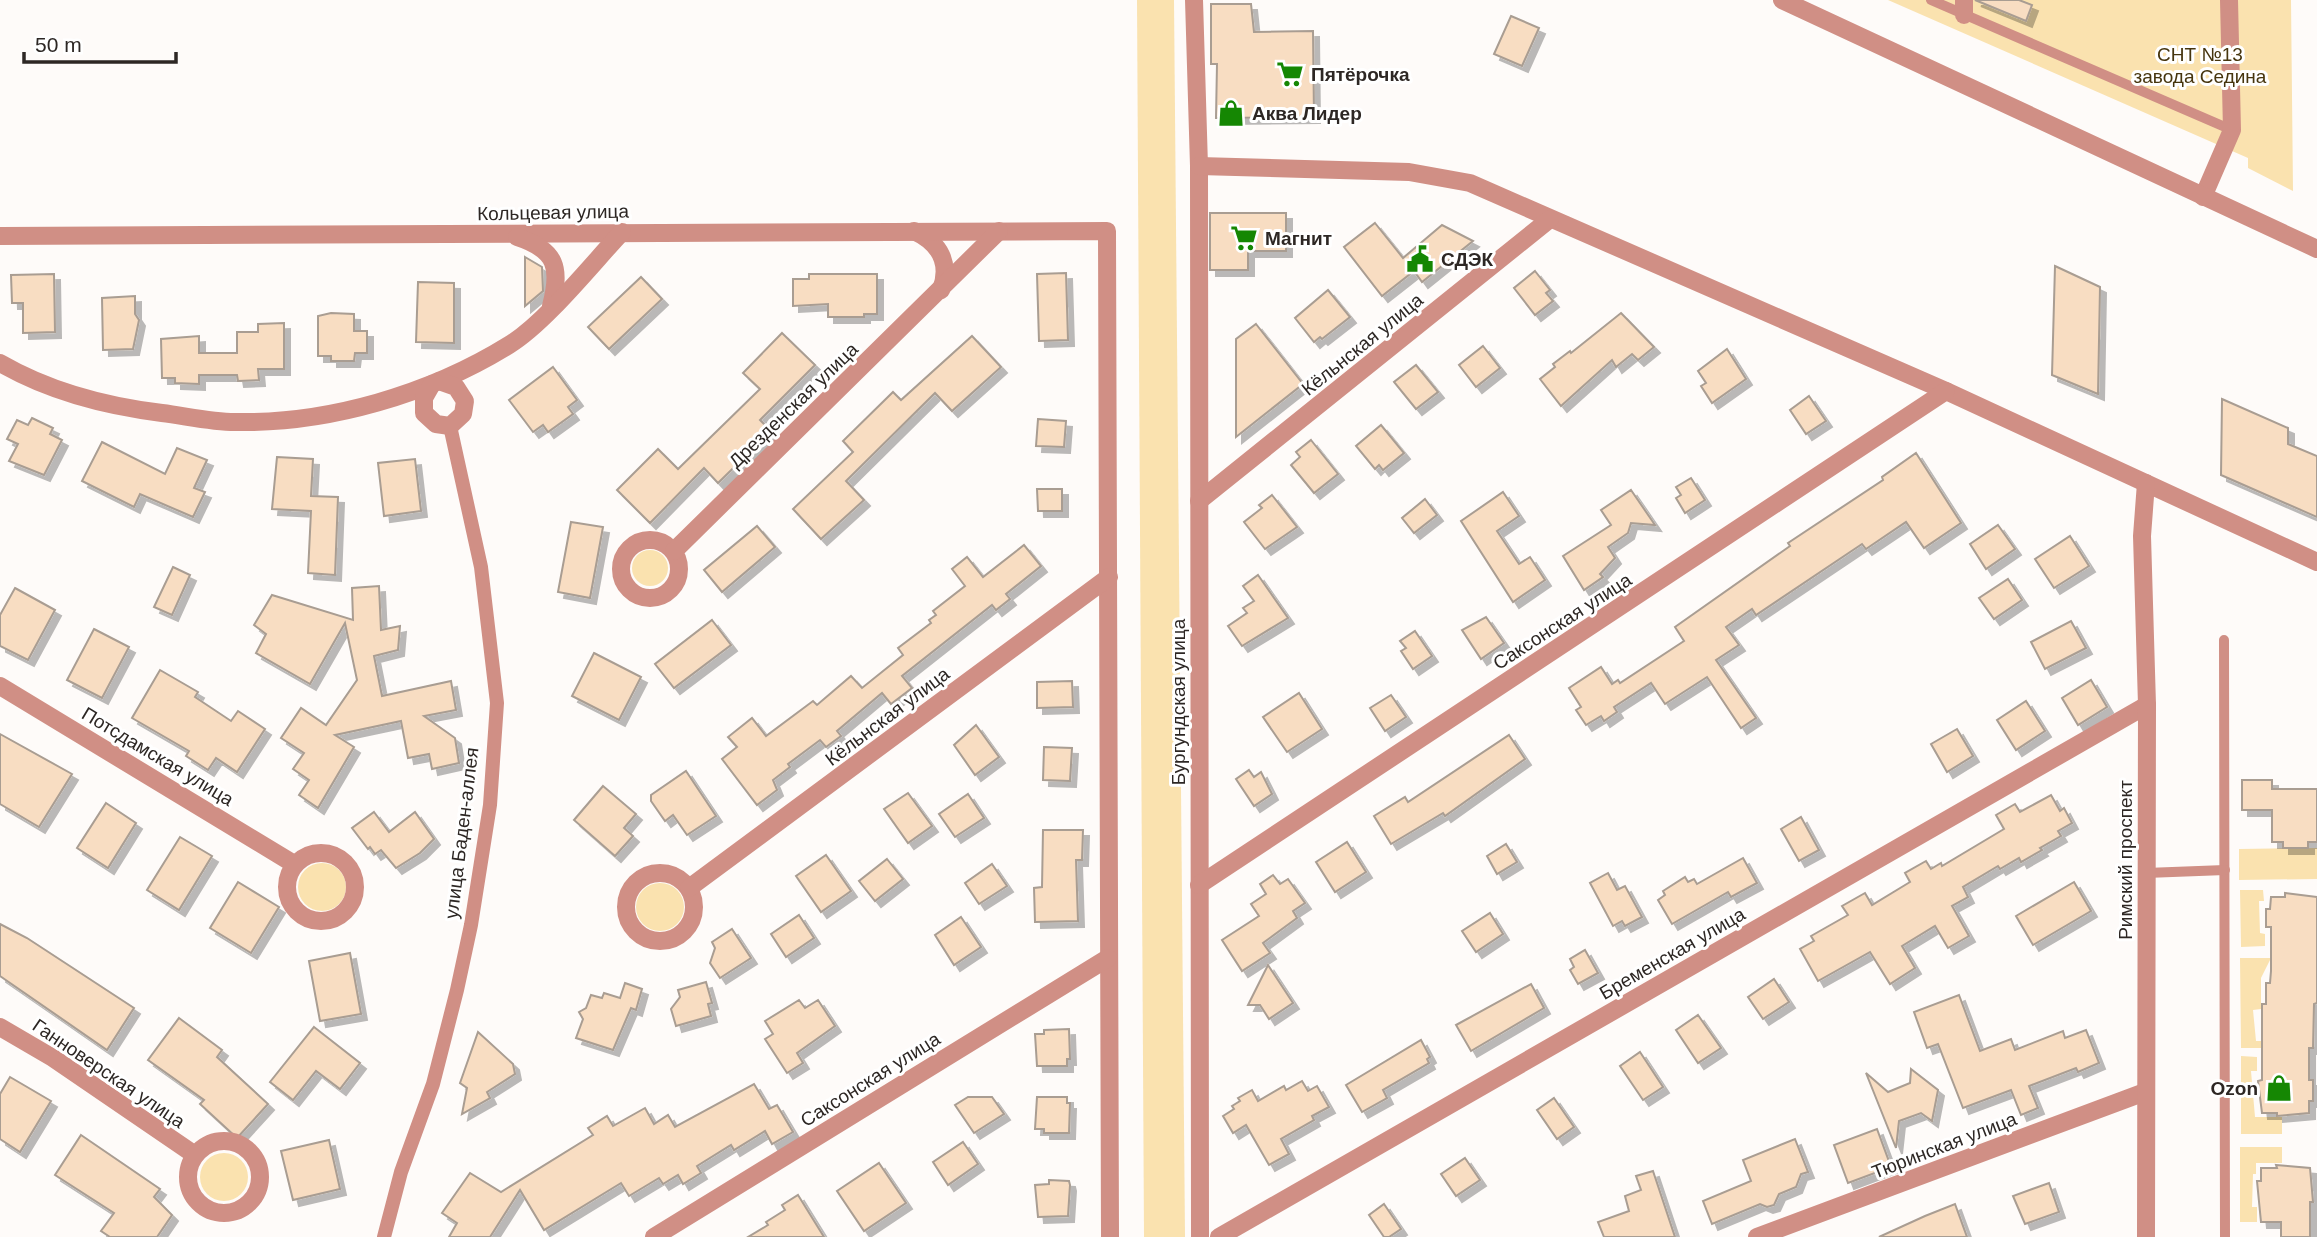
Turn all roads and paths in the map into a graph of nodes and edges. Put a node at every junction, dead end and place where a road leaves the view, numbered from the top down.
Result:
1 (1194, 0) edge
2 (1782, 0) edge
3 (1931, 0) edge
4 (2230, 0) edge
5 (1964, 8) edge
6 (2232, 130) junction
7 (1199, 166) junction
8 (2203, 197) junction
9 (1550, 219) junction
10 (912, 230) junction
11 (999, 231) junction
12 (622, 232) junction
13 (508, 234) junction
14 (0, 236) edge
15 (2317, 249) edge
16 (941, 290) junction
17 (551, 308) junction
18 (0, 363) edge
19 (435, 382) junction
20 (1946, 391) junction
21 (450, 426) junction
22 (2146, 484) junction
23 (1199, 501) junction
24 (674, 551) dead end
25 (2317, 562) edge
26 (1109, 577) junction
27 (2224, 640) dead end
28 (0, 686) edge
29 (2147, 705) junction
30 (294, 864) dead end
31 (2225, 870) junction
32 (2146, 873) junction
33 (1199, 885) junction
34 (690, 888) dead end
35 (1108, 958) junction
36 (0, 1027) edge
37 (2145, 1092) junction
38 (195, 1155) junction
39 (384, 1237) edge
40 (654, 1237) edge
41 (1110, 1237) edge
42 (1200, 1237) edge
43 (1219, 1237) edge
44 (1757, 1237) edge
45 (2146, 1237) edge
46 (2225, 1237) edge

1 - 7 street, Бургундская улица
2 - 8 street
3 - 5 lane
4 - 6 street
5 - 6 lane
6 - 8 street
7 - 9 street
7 - 23 street, Бургундская улица
8 - 15 street
9 - 20 street
9 - 23 street, Кёльнская улица
10 - 11 street, Кольцевая улица
10 - 12 street, Кольцевая улица
10 - 16 street
11 - 16 street, Дрезденская улица
11 - 26 street, Кольцевая улица
12 - 13 street, Кольцевая улица
12 - 17 street
13 - 14 street, Кольцевая улица
13 - 17 street
16 - 24 street, Дрезденская улица
17 - 19 street
18 - 19 street
19 - 21 street
19 - 21 street
20 - 22 street
20 - 33 street, Саксонская улица
21 - 39 street, улица Баден-аллея
22 - 25 street
22 - 29 street, Римский проспект
23 - 33 street, Бургундская улица
26 - 34 street, Кёльнская улица
26 - 35 street
27 - 31 lane
28 - 30 street, Потсдамская улица
29 - 32 street, Римский проспект
29 - 43 street, Бременская улица
31 - 32 lane
31 - 46 lane
32 - 37 street, Римский проспект
33 - 42 street, Бургундская улица
35 - 40 street, Саксонская улица
35 - 41 street
36 - 38 street, Ганноверская улица
37 - 44 street, Тюринская улица
37 - 45 street, Римский проспект
38 - 38 street, Ганноверская улица

